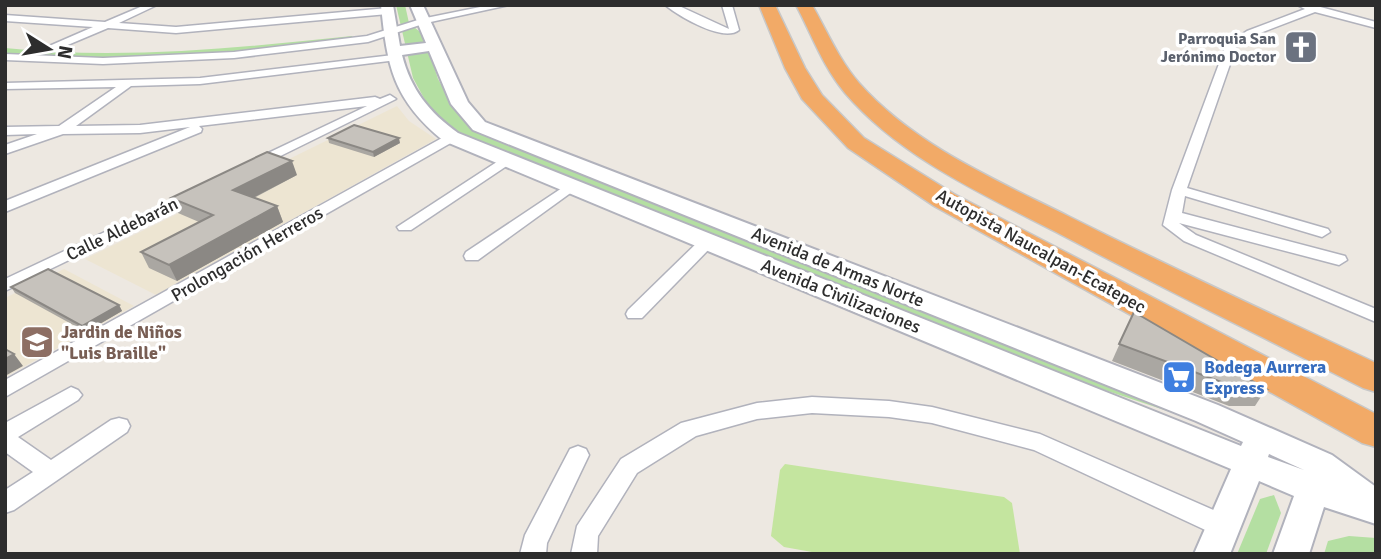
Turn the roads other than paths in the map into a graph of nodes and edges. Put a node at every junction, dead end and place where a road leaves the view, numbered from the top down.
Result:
1 (153, 5) edge
2 (416, 5) edge
3 (505, 5) edge
4 (669, 5) edge
5 (727, 5) edge
6 (767, 5) edge
7 (804, 5) edge
8 (1307, 7) edge
9 (5, 18) edge
10 (388, 18) edge
11 (424, 21) junction
12 (105, 25) junction
13 (1376, 25) edge
14 (5, 45) edge
15 (435, 46) junction
16 (51, 49) junction
17 (392, 55) junction
18 (5, 57) edge
19 (23, 59) junction
20 (5, 66) edge
21 (436, 72) junction
22 (400, 74) junction
23 (127, 84) junction
24 (5, 86) edge
25 (408, 93) junction
26 (390, 99) junction
27 (473, 118) junction
28 (216, 120) junction
29 (62, 130) junction
30 (5, 131) edge
31 (443, 132) junction
32 (5, 150) edge
33 (506, 160) junction
34 (244, 169) edge
35 (571, 186) junction
36 (208, 187) edge
37 (1179, 190) junction
38 (5, 207) edge
39 (689, 208) junction
40 (1172, 220) junction
41 (667, 224) junction
42 (405, 227) dead end
43 (1322, 232) dead end
44 (708, 241) junction
45 (472, 256) dead end
46 (1339, 260) dead end
47 (5, 286) edge
48 (635, 314) dead end
49 (1376, 316) edge
50 (1376, 379) edge
51 (5, 390) edge
52 (71, 395) dead end
53 (120, 426) dead end
54 (1376, 432) edge
55 (5, 434) edge
56 (5, 440) edge
57 (1255, 449) junction
58 (578, 455) dead end
59 (51, 472) junction
60 (1317, 477) junction
61 (5, 503) edge
62 (1376, 508) edge
63 (1218, 540) edge
64 (533, 554) edge
65 (584, 554) edge
66 (1291, 554) edge

1 - 12 street
2 - 11 main road, Avenida de Armas Norte
3 - 11 street
4 - 5 street
6 - 54 highway, Autopista Naucalpan-Ecatepec
7 - 50 highway, Autopista Naucalpan-Ecatepec
8 - 13 street
8 - 37 street
9 - 12 street
10 - 11 street
10 - 12 street
10 - 16 street
10 - 17 main road, Avenida Civilizaciones
10 - 19 street
11 - 15 main road, Avenida de Armas Norte
12 - 16 street
14 - 16 street
15 - 17 main road
15 - 21 main road, Avenida de Armas Norte
17 - 22 main road, Avenida Civilizaciones
17 - 23 street
18 - 19 street
19 - 20 street
21 - 22 main road
21 - 25 main road
21 - 27 main road, Avenida de Armas Norte
22 - 25 main road, Avenida Civilizaciones
23 - 24 street
23 - 29 street
25 - 26 street
25 - 31 main road, Avenida Civilizaciones
26 - 28 street
26 - 34 street
27 - 31 main road
27 - 39 main road, Avenida de Armas Norte
28 - 29 street
28 - 38 street
29 - 30 street
29 - 32 street
31 - 33 main road, Avenida Civilizaciones
31 - 51 street, Prolongación Herreros
33 - 35 main road, Avenida Civilizaciones
33 - 42 street
35 - 41 main road, Avenida Civilizaciones
35 - 45 street
36 - 47 street, Calle Aldebarán
37 - 40 street
37 - 43 street
39 - 41 main road
39 - 57 main road, Avenida de Armas Norte
40 - 46 street
40 - 49 street
41 - 44 main road, Avenida Civilizaciones
44 - 48 street
44 - 57 main road, Avenida Civilizaciones
52 - 55 street
53 - 59 street
56 - 59 street
57 - 60 main road, Avenida Civilizaciones
57 - 63 main road
58 - 64 street
59 - 61 street
60 - 62 main road, Avenida Civilizaciones
60 - 66 main road
63 - 65 street

